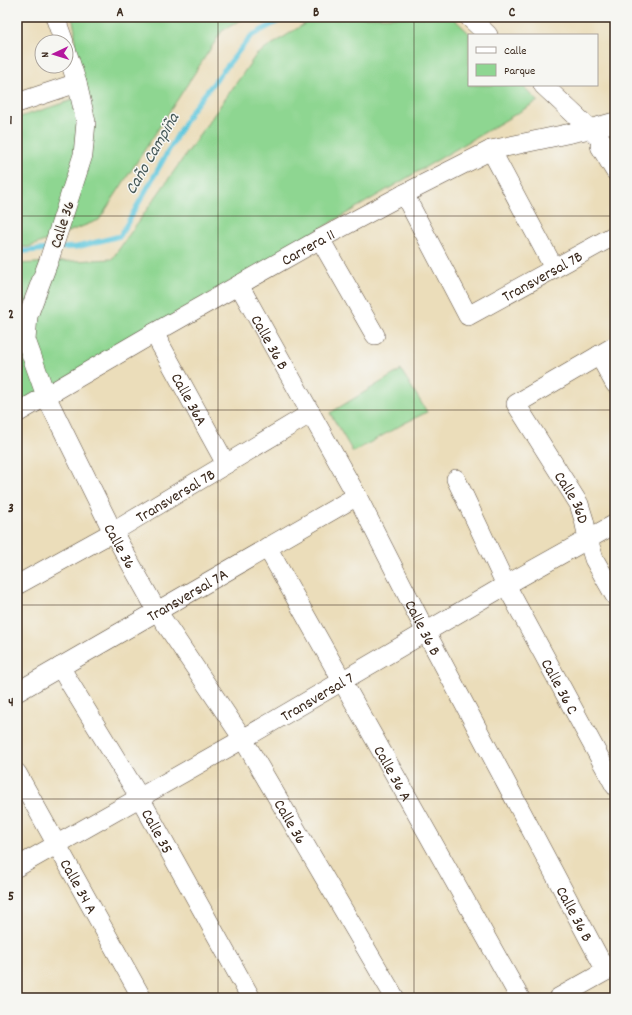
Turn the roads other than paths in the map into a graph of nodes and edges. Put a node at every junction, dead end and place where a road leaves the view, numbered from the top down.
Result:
1 (55, 17) edge
2 (469, 17) edge
3 (61, 34) edge
4 (487, 34) edge
5 (74, 74) edge
6 (77, 83) junction
7 (544, 86) edge
8 (17, 103) edge
9 (615, 122) edge
10 (590, 129) junction
11 (491, 150) junction
12 (615, 154) edge
13 (615, 171) edge
14 (404, 194) junction
15 (615, 235) edge
16 (320, 239) junction
17 (554, 268) junction
18 (239, 285) junction
19 (154, 333) junction
20 (376, 335) dead end
21 (607, 351) edge
22 (615, 384) edge
23 (46, 396) junction
24 (17, 413) edge
25 (311, 413) junction
26 (226, 464) junction
27 (456, 479) dead end
28 (357, 496) junction
29 (615, 524) edge
30 (113, 532) junction
31 (588, 539) junction
32 (267, 548) junction
33 (17, 585) edge
34 (506, 585) junction
35 (615, 596) edge
36 (157, 611) junction
37 (426, 632) junction
38 (60, 667) junction
39 (342, 681) junction
40 (17, 692) edge
41 (243, 739) junction
42 (17, 773) edge
43 (615, 786) edge
44 (140, 798) junction
45 (57, 844) junction
46 (17, 867) edge
47 (610, 969) edge
48 (142, 998) edge
49 (251, 998) edge
50 (395, 998) edge
51 (520, 998) edge
52 (558, 998) edge

1 - 3 street
2 - 4 street
5 - 6 street, Calle 36
6 - 8 street
6 - 23 street, Calle 36
7 - 10 street
9 - 10 street, Carrera 11
10 - 11 street, Carrera 11
10 - 12 street
10 - 13 street
11 - 14 street, Carrera 11
11 - 17 street
14 - 16 street, Carrera 11
14 - 17 street, Transversal 7B
15 - 17 street, Transversal 7B
16 - 18 street, Carrera 11
16 - 20 street
18 - 19 street, Carrera 11
18 - 25 street, Calle 36 B
19 - 23 street, Carrera 11
19 - 26 street, Calle 36A
21 - 22 street
21 - 31 street, Calle 36D
23 - 24 street, Carrera 11
23 - 30 street, Calle 36
25 - 26 street, Transversal 7B
25 - 28 street, Calle 36 B
26 - 30 street, Transversal 7B
27 - 34 street, Calle 36 C
28 - 32 street, Transversal 7A
28 - 37 street, Calle 36 B
29 - 31 street, Transversal 7
30 - 33 street, Transversal 7B
30 - 36 street, Calle 36
31 - 34 street, Transversal 7
31 - 35 street, Calle 36D
32 - 36 street, Transversal 7A
32 - 39 street, Calle 36 A
34 - 37 street, Transversal 7
34 - 43 street, Calle 36 C
36 - 38 street, Transversal 7A
36 - 41 street, Calle 36
37 - 39 street, Transversal 7
37 - 47 street, Calle 36 B
38 - 40 street, Transversal 7A
38 - 44 street, Calle 35
39 - 41 street, Transversal 7
39 - 51 street, Calle 36 A
41 - 44 street, Transversal 7
41 - 50 street, Calle 36
42 - 45 street, Calle 34 A
44 - 45 street, Transversal 7
44 - 49 street, Calle 35
45 - 46 street, Transversal 7
45 - 48 street, Calle 34 A
47 - 52 street

